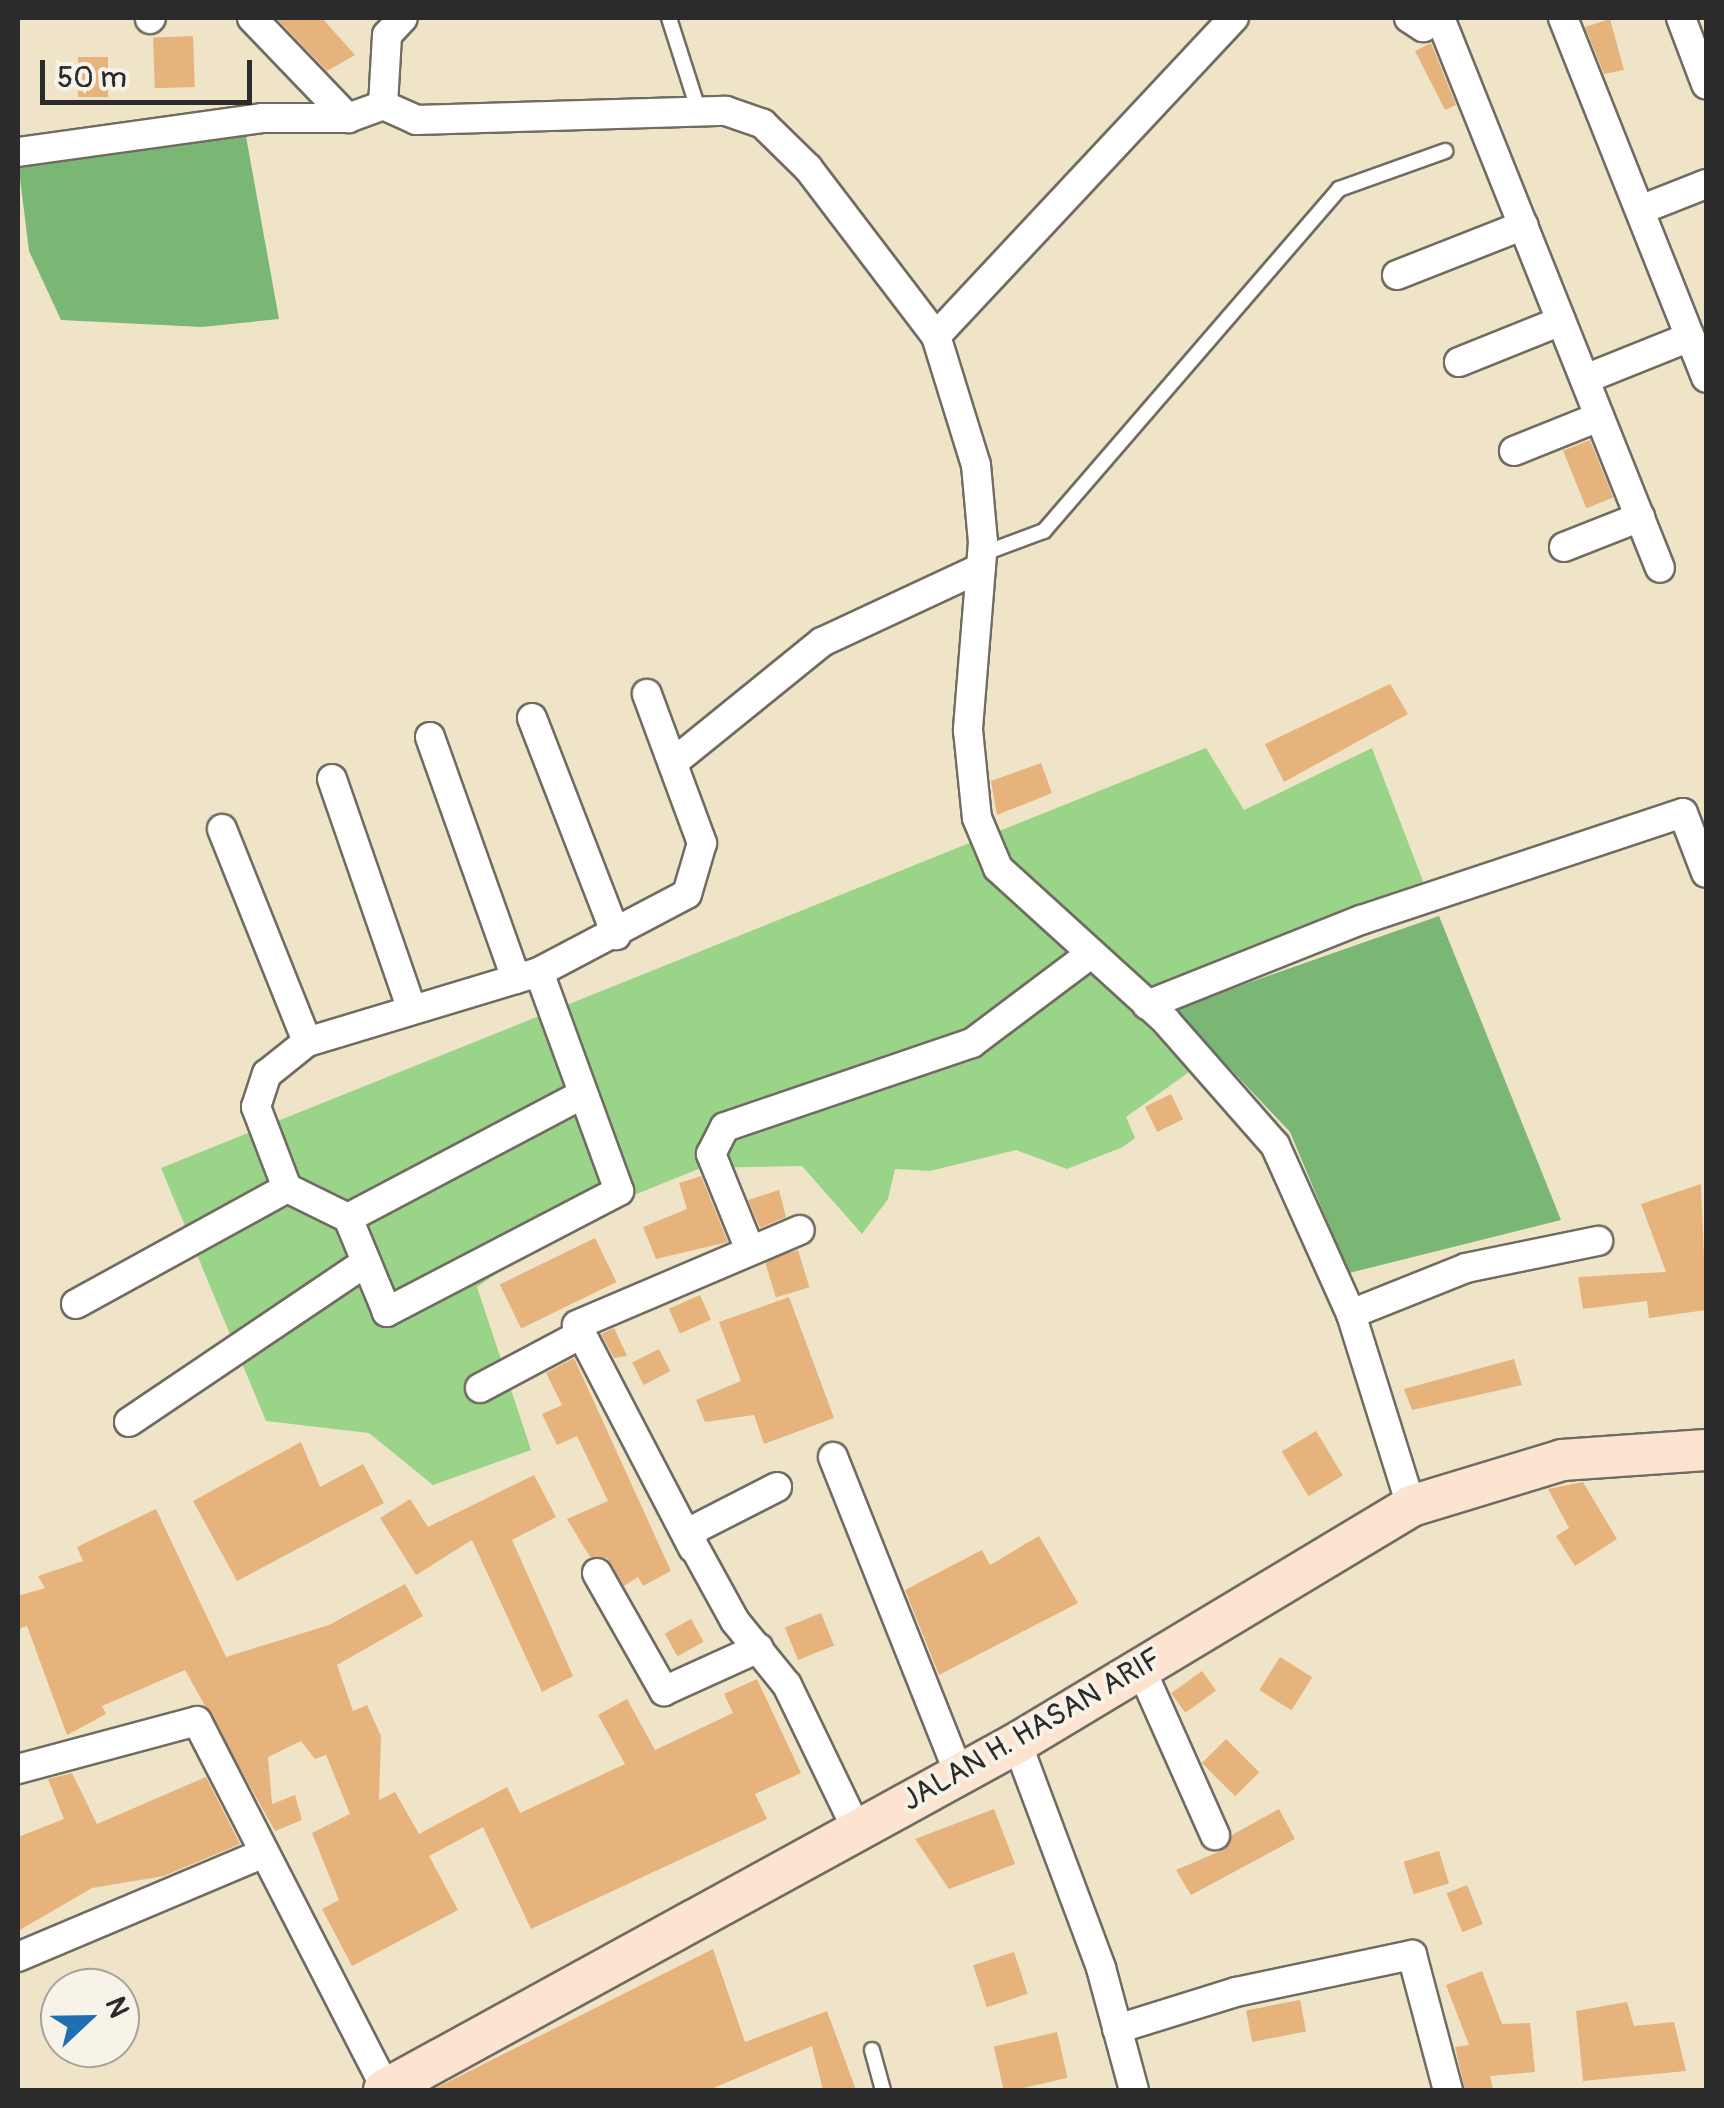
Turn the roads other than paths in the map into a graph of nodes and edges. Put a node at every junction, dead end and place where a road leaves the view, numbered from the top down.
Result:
1 (252, 18) edge
2 (403, 18) edge
3 (668, 18) edge
4 (1234, 18) edge
5 (1408, 18) edge
6 (1431, 18) edge
7 (1440, 18) edge
8 (1563, 18) edge
9 (1692, 31) edge
10 (1706, 84) edge
11 (383, 106) junction
12 (700, 112) junction
13 (348, 118) junction
14 (1444, 151) dead end
15 (18, 152) edge
16 (1706, 184) edge
17 (1640, 210) junction
18 (1524, 225) junction
19 (1397, 275) dead end
20 (1562, 322) junction
21 (936, 336) junction
22 (1690, 337) junction
23 (1459, 362) dead end
24 (1706, 378) edge
25 (1585, 379) junction
26 (1600, 417) junction
27 (1514, 451) dead end
28 (1640, 517) junction
29 (1564, 547) dead end
30 (981, 561) junction
31 (1660, 568) dead end
32 (646, 694) dead end
33 (532, 718) dead end
34 (430, 737) dead end
35 (675, 761) junction
36 (332, 779) dead end
37 (222, 829) dead end
38 (1706, 874) edge
39 (616, 935) junction
40 (1088, 956) junction
41 (528, 975) junction
42 (1147, 1006) junction
43 (412, 1010) junction
44 (308, 1042) junction
45 (583, 1094) junction
46 (286, 1188) junction
47 (348, 1218) junction
48 (800, 1230) dead end
49 (1598, 1241) dead end
50 (750, 1250) junction
51 (366, 1262) junction
52 (76, 1304) dead end
53 (1351, 1314) junction
54 (576, 1337) junction
55 (480, 1388) dead end
56 (129, 1422) dead end
57 (1706, 1450) edge
58 (833, 1457) dead end
59 (777, 1487) dead end
60 (1411, 1506) junction
61 (693, 1548) junction
62 (597, 1573) dead end
63 (759, 1648) junction
64 (1140, 1669) junction
65 (1017, 1743) junction
66 (18, 1769) edge
67 (960, 1774) junction
68 (856, 1828) junction
69 (1215, 1835) dead end
70 (264, 1853) junction
71 (18, 1957) edge
72 (1117, 2029) junction
73 (872, 2050) dead end
74 (385, 2090) edge
75 (883, 2090) edge
76 (1134, 2090) edge
77 (1448, 2090) edge

1 - 13 street
2 - 11 street
3 - 12 lane
4 - 21 street
5 - 6 street
7 - 18 street
8 - 17 street
9 - 10 street
11 - 12 street
11 - 13 street
12 - 21 street
13 - 15 street
14 - 30 lane
16 - 17 street
17 - 22 street
18 - 19 street
18 - 20 street
20 - 23 street
20 - 25 street
21 - 30 street
22 - 24 street
22 - 25 street
25 - 26 street
26 - 27 street
26 - 28 street
28 - 29 street
28 - 31 street
30 - 35 street
30 - 40 street
32 - 35 street
33 - 39 street
34 - 41 street
35 - 39 street
36 - 43 street
37 - 44 street
38 - 42 street
39 - 41 street
40 - 42 street
40 - 50 street
41 - 43 street
41 - 45 street
42 - 53 street
43 - 44 street
44 - 46 street
45 - 47 street
45 - 51 street
46 - 47 street
46 - 52 street
47 - 51 street
48 - 50 street
49 - 53 street
50 - 54 street
51 - 56 street
53 - 60 street
54 - 55 street
54 - 61 street
57 - 60 main road, JALAN H. HASAN ARIF
58 - 67 street
59 - 61 street
60 - 64 main road, JALAN H. HASAN ARIF
61 - 63 street
62 - 63 street
63 - 68 street
64 - 65 main road, JALAN H. HASAN ARIF
64 - 69 street
65 - 67 main road, JALAN H. HASAN ARIF
65 - 72 street
66 - 70 street
67 - 68 main road, JALAN H. HASAN ARIF
68 - 74 main road, JALAN H. HASAN ARIF
70 - 71 street
70 - 74 street
72 - 76 street
72 - 77 street
73 - 75 lane

